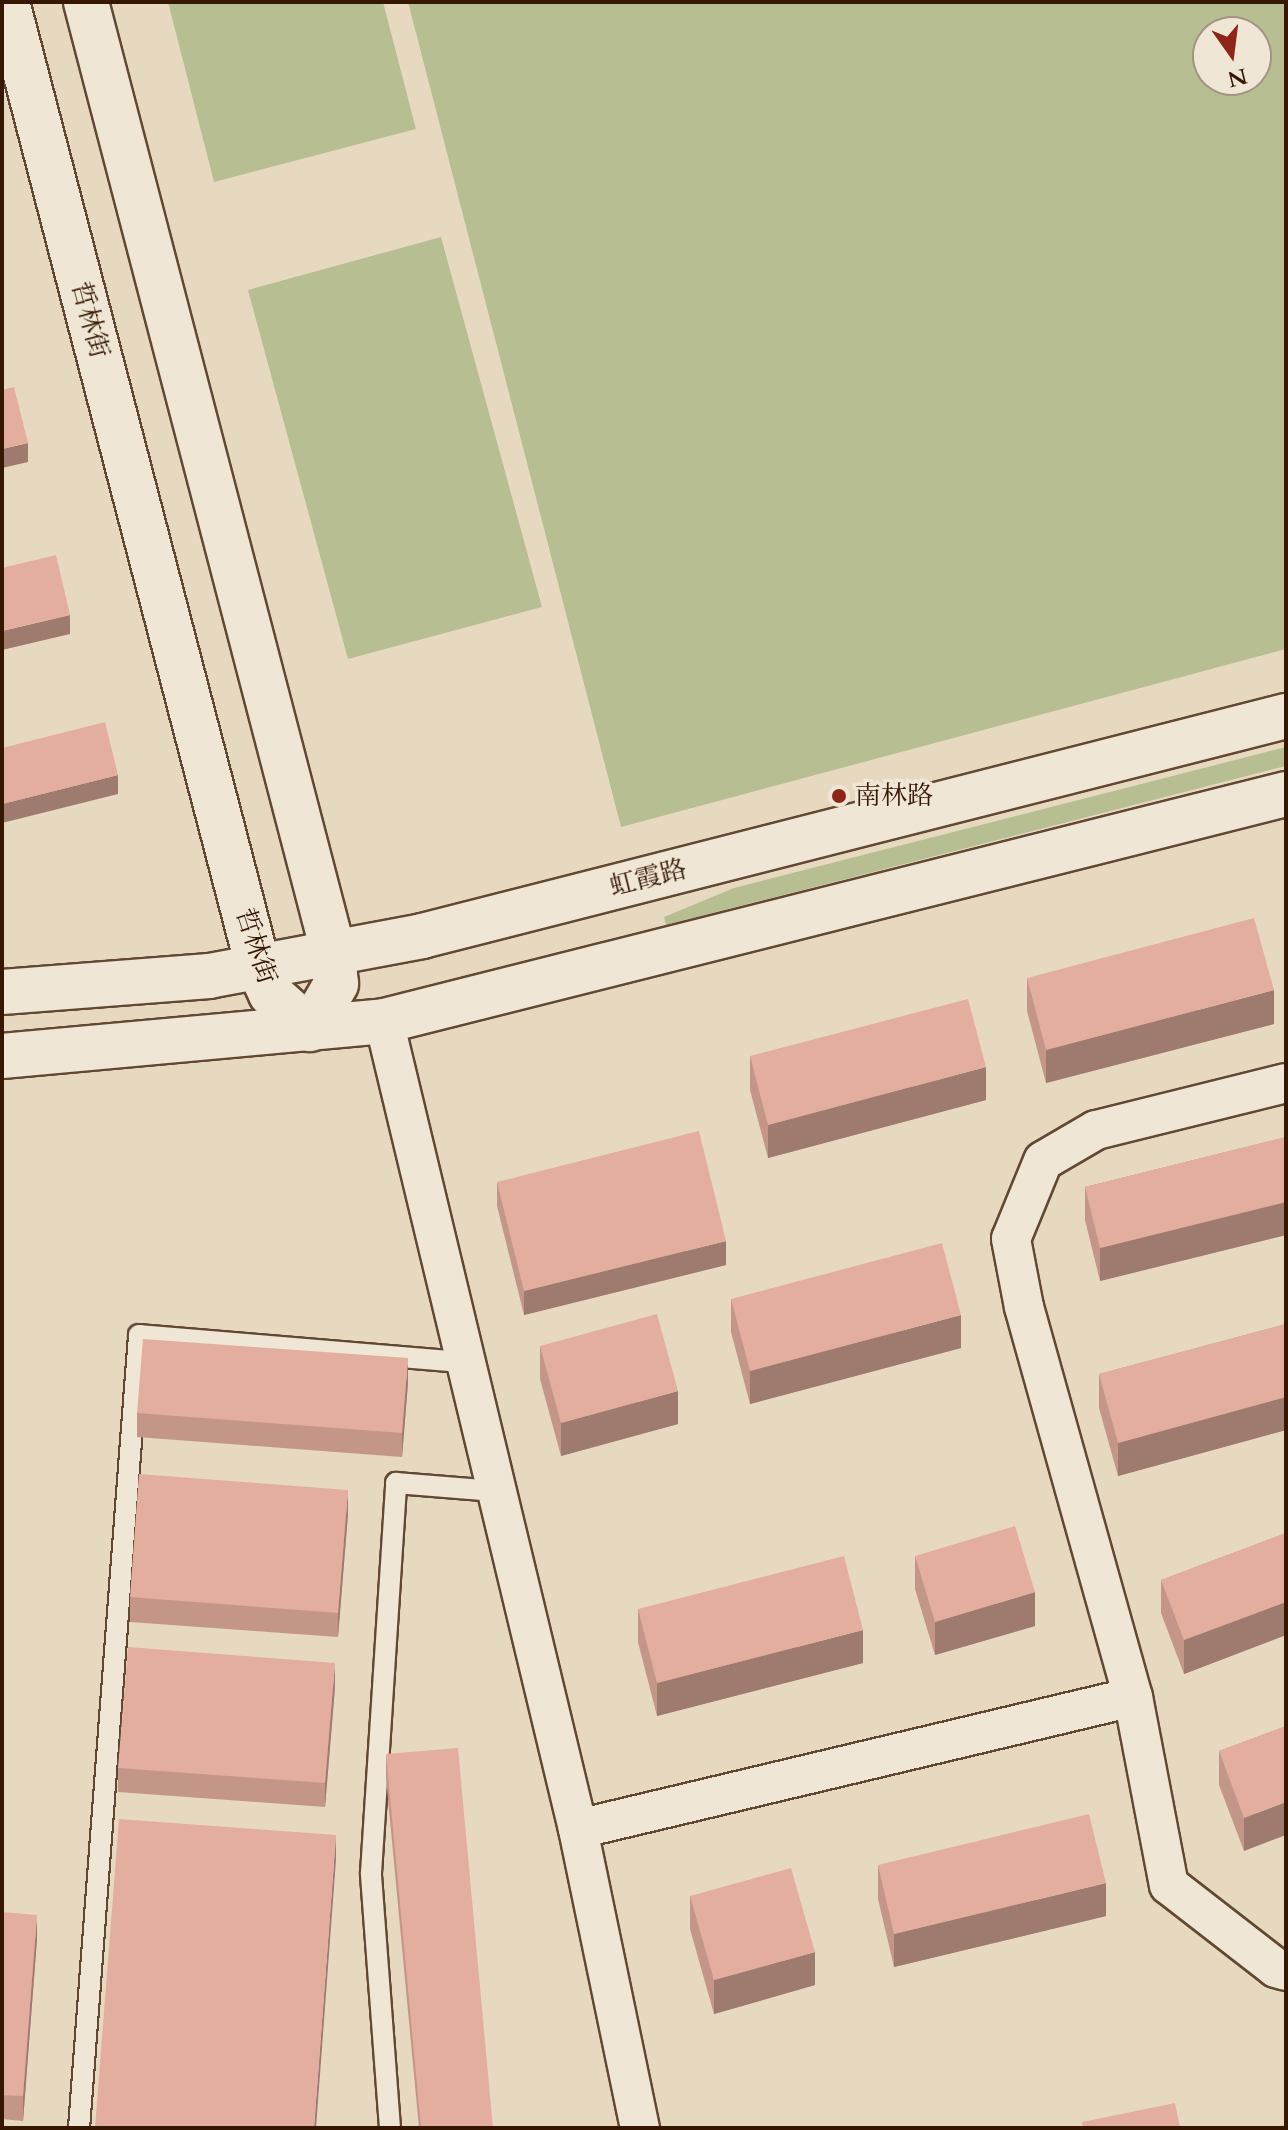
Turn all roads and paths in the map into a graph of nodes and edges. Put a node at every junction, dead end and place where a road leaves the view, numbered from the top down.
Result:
1 (7, 2) edge
2 (86, 2) edge
3 (1286, 716) edge
4 (1286, 794) edge
5 (333, 951) junction
6 (258, 966) junction
7 (2, 992) edge
8 (384, 1021) junction
9 (310, 1029) junction
10 (2, 1056) edge
11 (1286, 1083) edge
12 (463, 1362) junction
13 (495, 1491) junction
14 (1133, 1697) junction
15 (578, 1829) junction
16 (1286, 1971) edge
17 (79, 2128) edge
18 (390, 2128) edge
19 (640, 2128) edge

1 - 6 street, 哲林街
2 - 5 street
3 - 5 street, 虹霞路
4 - 8 street
5 - 6 street, 虹霞路
5 - 9 street
6 - 7 street, 虹霞路
6 - 9 street, 哲林街
8 - 9 street
8 - 12 street
9 - 10 street
11 - 14 street
12 - 13 street
12 - 17 lane
13 - 15 street
13 - 18 lane
14 - 15 street
14 - 16 street
15 - 19 street

